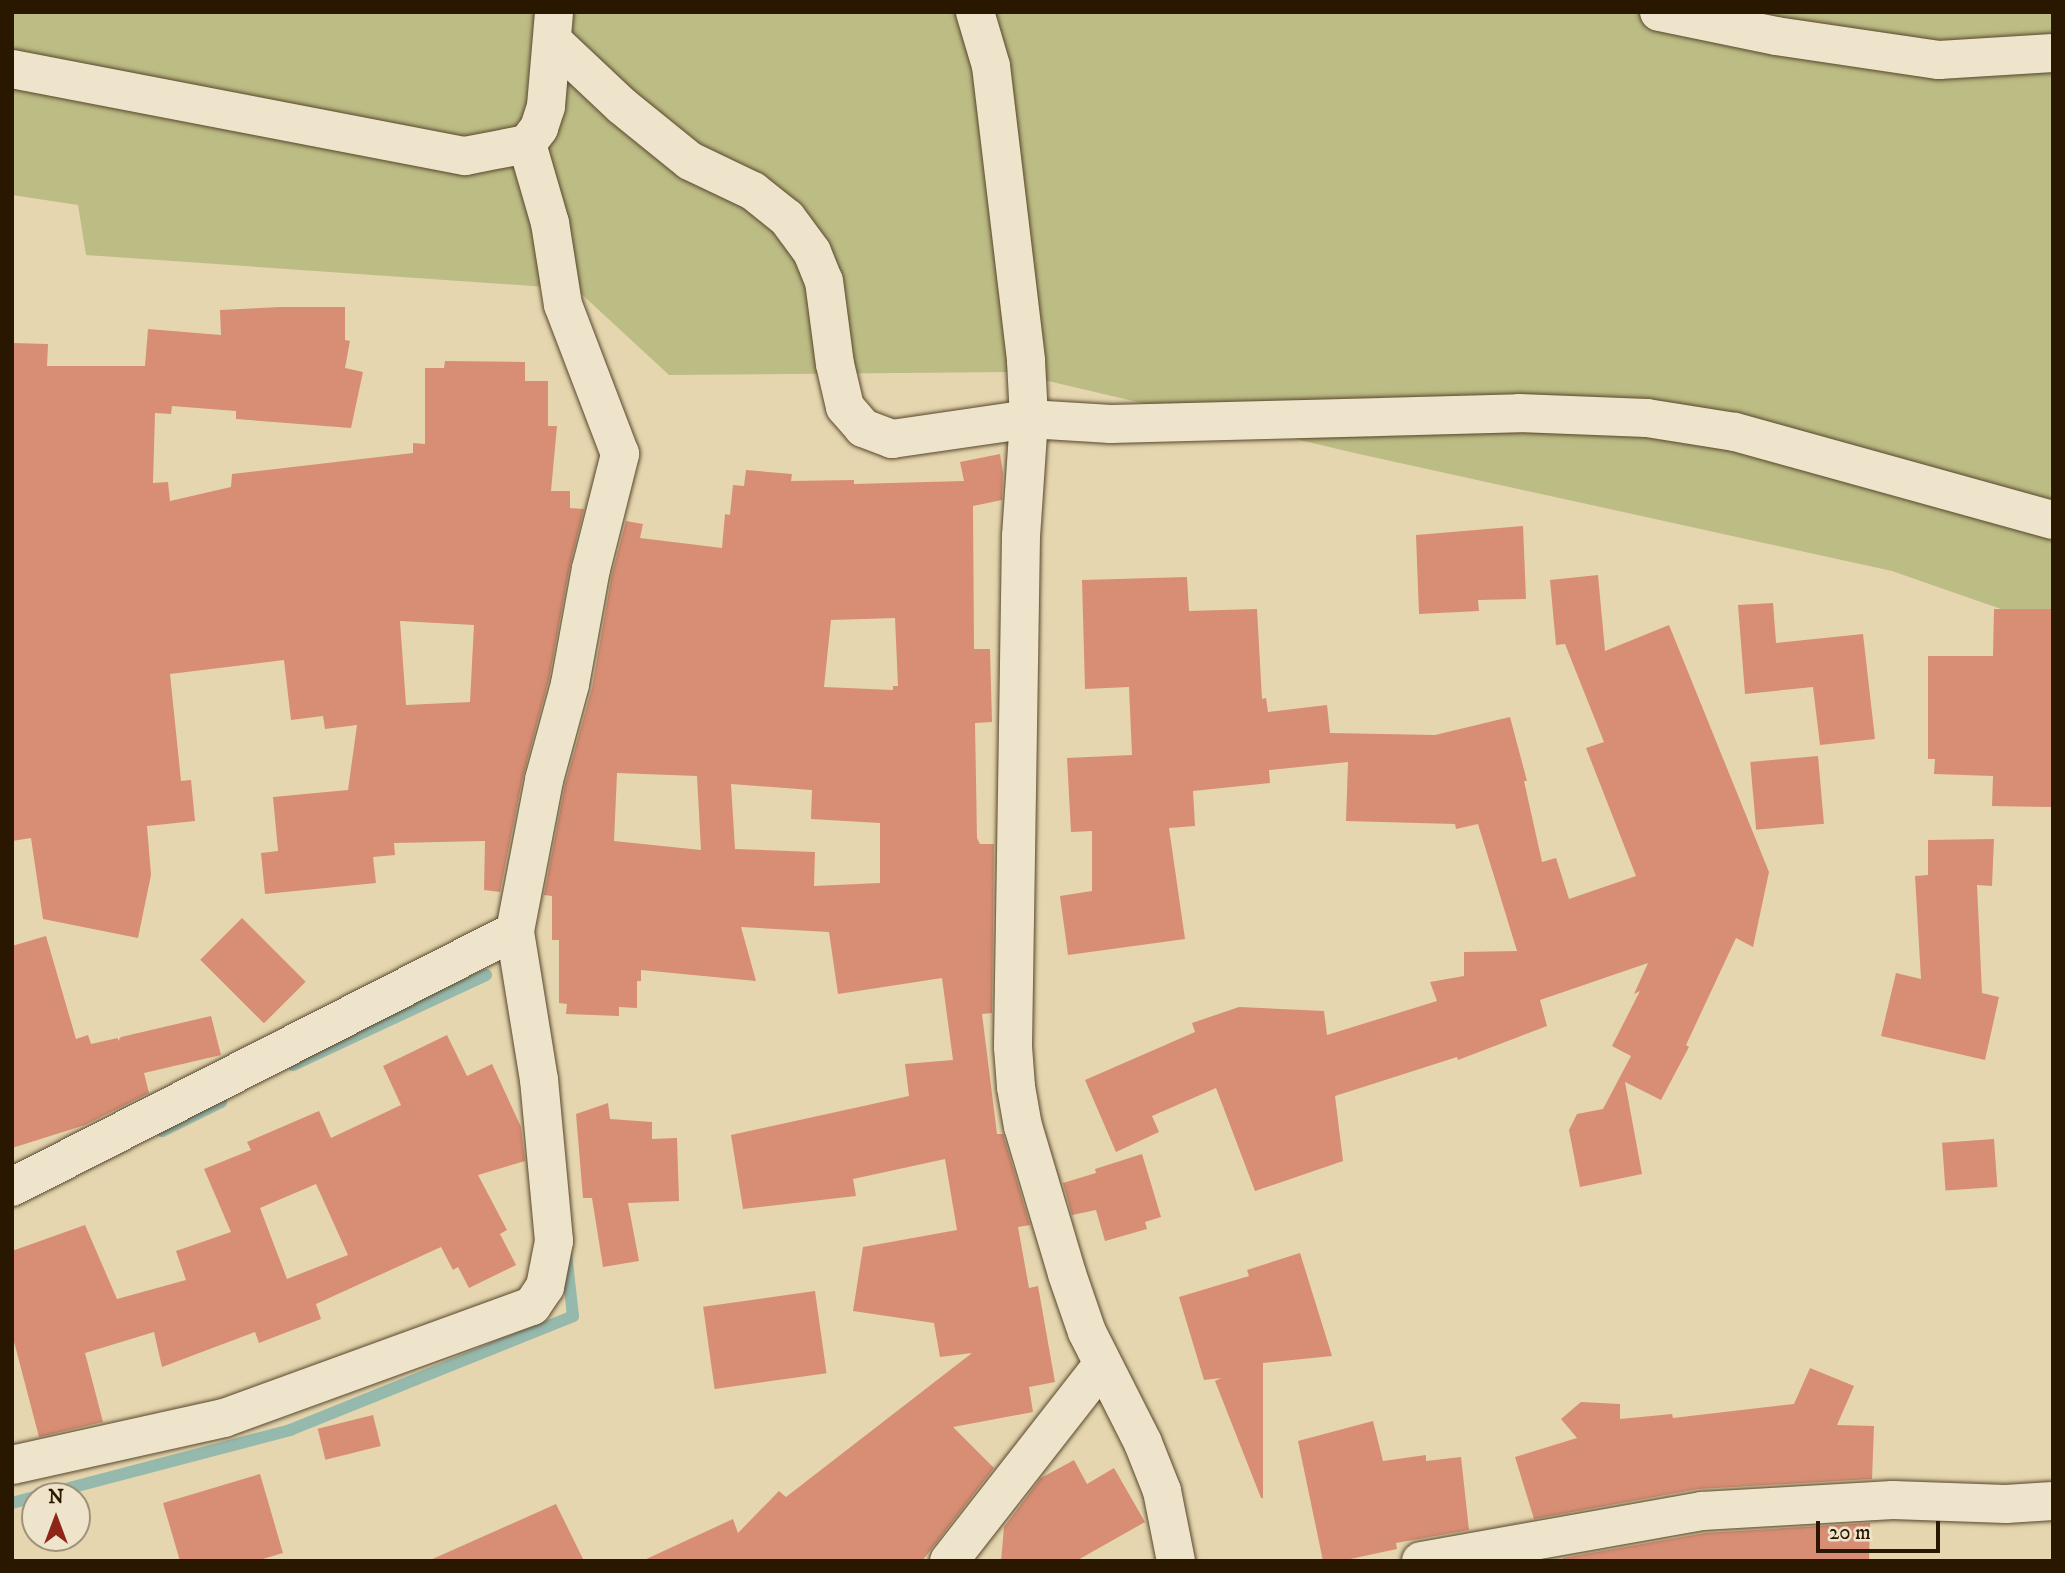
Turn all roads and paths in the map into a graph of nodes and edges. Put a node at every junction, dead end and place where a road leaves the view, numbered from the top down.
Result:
1 (975, 12) edge
2 (1659, 12) edge
3 (554, 27) edge
4 (2053, 53) edge
5 (12, 69) edge
6 (527, 144) junction
7 (1029, 419) junction
8 (2053, 520) edge
9 (515, 930) junction
10 (12, 1187) edge
11 (1102, 1365) junction
12 (12, 1465) edge
13 (2053, 1501) edge
14 (949, 1561) edge
15 (1176, 1561) edge
16 (1421, 1561) edge

1 - 7 street
2 - 4 street
3 - 6 street
3 - 7 street
5 - 6 street
6 - 9 street
7 - 8 street
7 - 11 street
9 - 10 street
9 - 12 street
11 - 14 street
11 - 15 street
13 - 16 street

